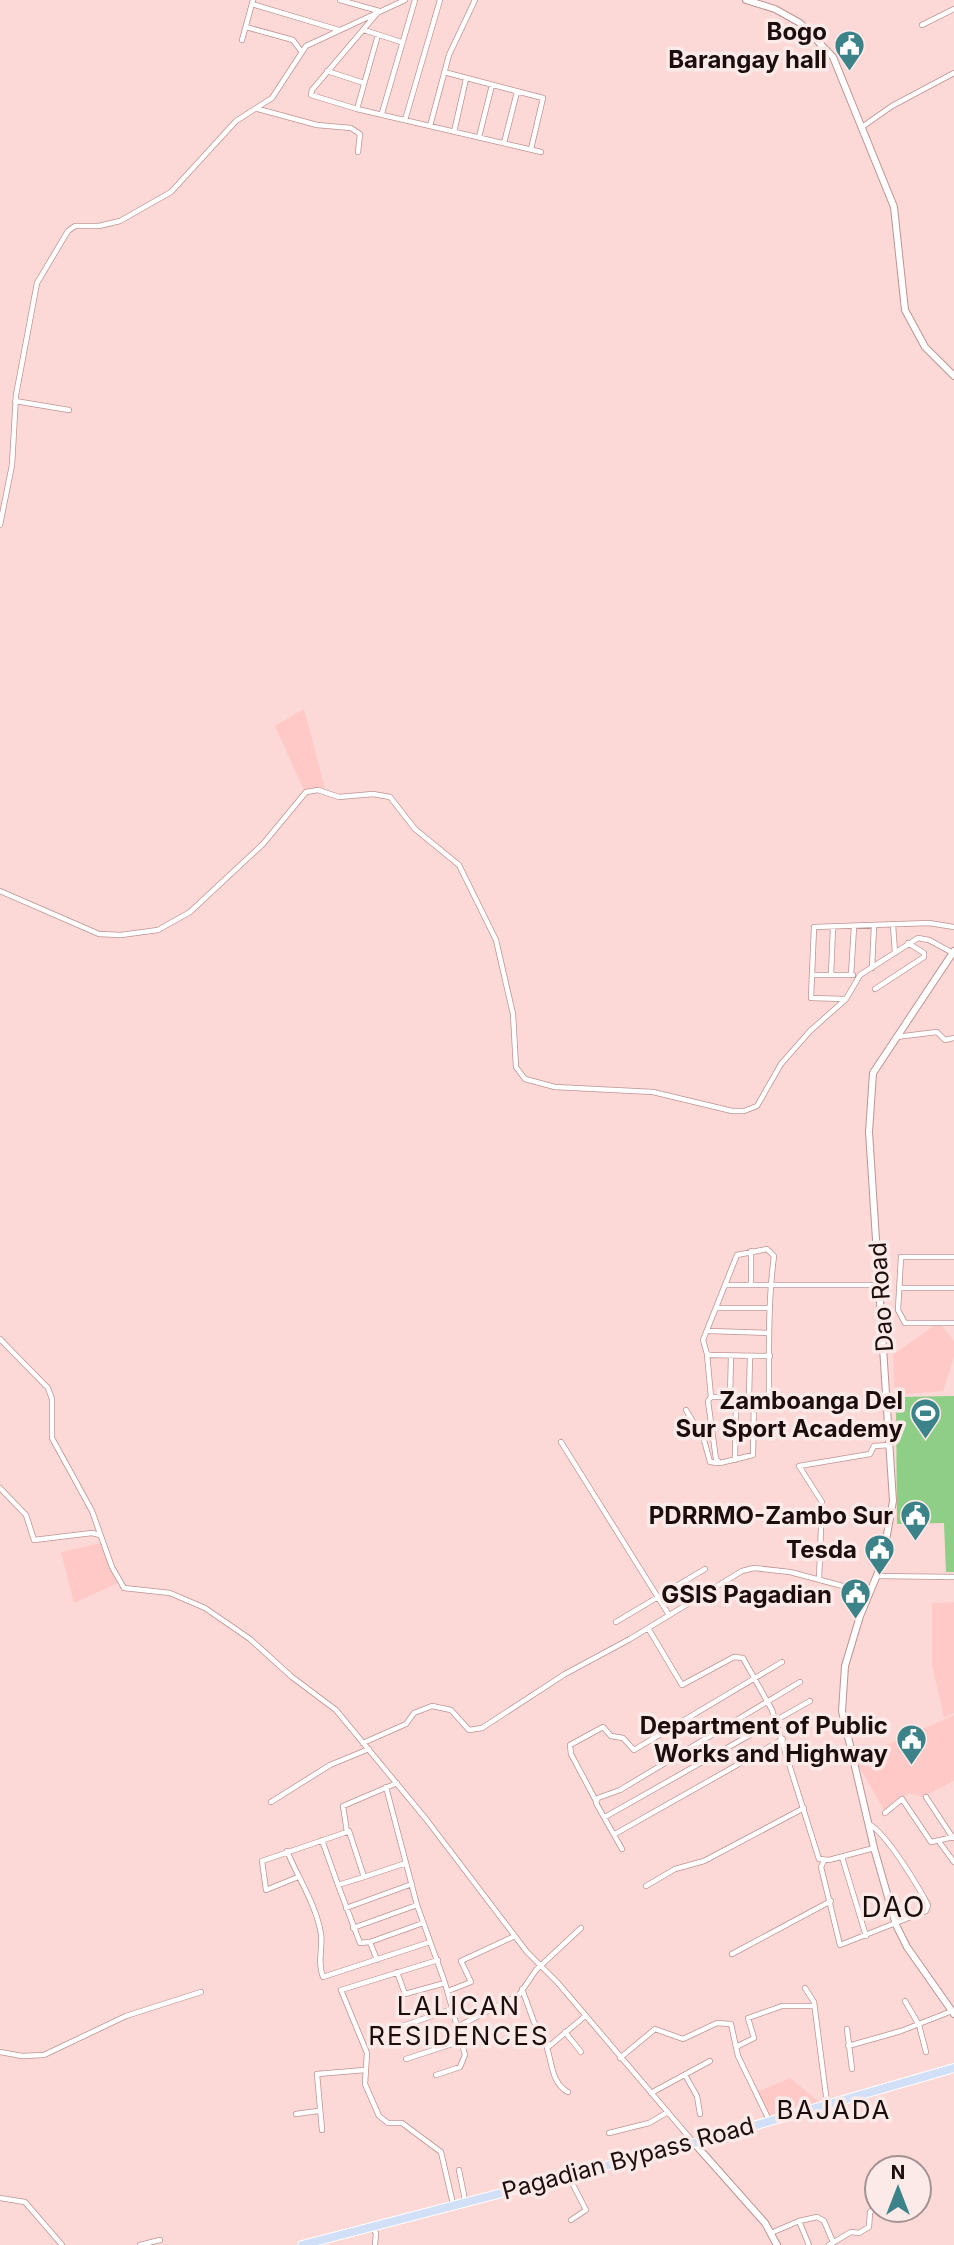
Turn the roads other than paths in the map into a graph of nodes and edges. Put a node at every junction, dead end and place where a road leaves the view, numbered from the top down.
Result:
1 (340, 0) edge
2 (405, 0) edge
3 (415, 0) edge
4 (440, 0) edge
5 (475, 0) edge
6 (746, 0) edge
7 (253, 2) edge
8 (954, 9) edge
9 (379, 11) junction
10 (922, 25) dead end
11 (246, 27) junction
12 (364, 30) junction
13 (340, 31) junction
14 (378, 35) junction
15 (242, 40) dead end
16 (401, 42) junction
17 (302, 52) junction
18 (327, 71) junction
19 (444, 72) junction
20 (954, 73) edge
21 (466, 79) junction
22 (364, 83) junction
23 (492, 85) junction
24 (517, 92) junction
25 (257, 108) junction
26 (357, 109) junction
27 (382, 113) junction
28 (405, 120) junction
29 (430, 126) junction
30 (862, 127) junction
31 (454, 132) junction
32 (479, 137) junction
33 (504, 143) junction
34 (531, 149) junction
35 (358, 152) dead end
36 (541, 152) dead end
37 (954, 376) edge
38 (16, 401) junction
39 (69, 410) dead end
40 (0, 525) edge
41 (0, 891) edge
42 (893, 925) junction
43 (874, 926) junction
44 (833, 927) junction
45 (854, 927) junction
46 (954, 927) edge
47 (908, 943) junction
48 (895, 953) junction
49 (952, 956) edge
50 (872, 968) junction
51 (812, 975) junction
52 (831, 975) junction
53 (851, 975) junction
54 (860, 975) junction
55 (875, 989) dead end
56 (846, 999) junction
57 (895, 1037) junction
58 (954, 1038) edge
59 (751, 1251) junction
60 (954, 1257) edge
61 (772, 1284) junction
62 (725, 1285) junction
63 (751, 1285) junction
64 (881, 1285) junction
65 (900, 1288) junction
66 (954, 1288) edge
67 (717, 1308) junction
68 (769, 1308) junction
69 (954, 1323) edge
70 (709, 1331) junction
71 (769, 1333) junction
72 (0, 1339) edge
73 (707, 1354) junction
74 (731, 1356) junction
75 (750, 1356) junction
76 (770, 1356) junction
77 (711, 1397) junction
78 (733, 1397) junction
79 (751, 1398) junction
80 (686, 1410) dead end
81 (561, 1442) dead end
82 (890, 1445) junction
83 (735, 1460) junction
84 (719, 1463) junction
85 (0, 1488) edge
86 (100, 1535) junction
87 (705, 1569) dead end
88 (877, 1576) junction
89 (954, 1577) edge
90 (819, 1580) junction
91 (870, 1593) junction
92 (659, 1596) junction
93 (669, 1615) junction
94 (616, 1622) dead end
95 (648, 1628) junction
96 (782, 1662) dead end
97 (756, 1679) junction
98 (800, 1682) dead end
99 (810, 1701) dead end
100 (769, 1702) junction
101 (776, 1721) junction
102 (783, 1739) junction
103 (363, 1743) junction
104 (369, 1749) junction
105 (397, 1783) junction
106 (386, 1787) junction
107 (926, 1797) dead end
108 (596, 1801) junction
109 (271, 1802) dead end
110 (804, 1808) junction
111 (885, 1813) dead end
112 (605, 1817) junction
113 (868, 1824) junction
114 (349, 1830) junction
115 (615, 1834) junction
116 (954, 1837) edge
117 (322, 1840) junction
118 (940, 1843) junction
119 (874, 1848) junction
120 (622, 1849) dead end
121 (287, 1851) junction
122 (842, 1857) junction
123 (824, 1861) junction
124 (954, 1862) edge
125 (406, 1863) junction
126 (298, 1877) junction
127 (364, 1877) junction
128 (412, 1884) junction
129 (338, 1885) junction
130 (646, 1886) dead end
131 (831, 1901) junction
132 (417, 1905) junction
133 (346, 1908) junction
134 (423, 1923) junction
135 (896, 1925) junction
136 (581, 1927) dead end
137 (353, 1928) junction
138 (516, 1936) junction
139 (866, 1936) junction
140 (430, 1941) junction
141 (370, 1942) junction
142 (732, 1954) dead end
143 (377, 1960) junction
144 (438, 1960) junction
145 (541, 1965) junction
146 (397, 1972) junction
147 (445, 1983) junction
148 (805, 1988) dead end
149 (522, 1989) junction
150 (448, 1991) junction
151 (201, 1992) dead end
152 (905, 2001) dead end
153 (814, 2006) junction
154 (452, 2009) junction
155 (953, 2012) edge
156 (584, 2017) junction
157 (919, 2025) junction
158 (457, 2027) junction
159 (397, 2028) dead end
160 (847, 2029) dead end
161 (565, 2032) junction
162 (461, 2041) junction
163 (548, 2045) junction
164 (848, 2046) junction
165 (736, 2047) junction
166 (0, 2052) edge
167 (581, 2052) dead end
168 (926, 2052) dead end
169 (620, 2057) junction
170 (406, 2059) dead end
171 (710, 2061) dead end
172 (954, 2068) edge
173 (852, 2069) dead end
174 (365, 2070) junction
175 (436, 2075) dead end
176 (685, 2075) junction
177 (568, 2092) dead end
178 (651, 2093) junction
179 (827, 2104) junction
180 (318, 2111) junction
181 (668, 2112) junction
182 (296, 2114) dead end
183 (700, 2114) dead end
184 (770, 2121) junction
185 (322, 2130) dead end
186 (609, 2133) dead end
187 (694, 2143) junction
188 (459, 2170) dead end
189 (569, 2176) junction
190 (0, 2198) edge
191 (465, 2200) junction
192 (453, 2204) junction
193 (571, 2220) dead end
194 (799, 2221) junction
195 (868, 2224) edge
196 (372, 2226) junction
197 (771, 2233) junction
198 (160, 2239) dead end
199 (831, 2244) edge
200 (62, 2245) edge
201 (140, 2245) edge
202 (302, 2245) edge
203 (375, 2245) edge
204 (777, 2245) edge
205 (809, 2245) edge

1 - 9 street
2 - 9 street
3 - 16 street
4 - 28 street
5 - 19 street
6 - 30 street
7 - 11 street
7 - 13 street
8 - 10 street
9 - 12 street
9 - 13 street
11 - 15 street
11 - 17 street
12 - 14 street
12 - 18 street
13 - 17 street
14 - 16 street
14 - 22 street
16 - 27 street
17 - 25 street
18 - 22 street
18 - 26 street
19 - 21 street
19 - 29 street
20 - 30 street
21 - 23 street
21 - 31 street
22 - 26 street
23 - 24 street
23 - 32 street
24 - 33 street
24 - 34 street
25 - 35 street
25 - 38 street
26 - 27 street
27 - 28 street
28 - 29 street
29 - 31 street
30 - 37 street
31 - 32 street
32 - 33 street
33 - 34 street
34 - 36 street
38 - 39 street
38 - 40 street
41 - 56 street
42 - 43 street
42 - 46 street
42 - 48 street
43 - 45 street
43 - 50 street
44 - 45 street
44 - 51 street
44 - 52 street
45 - 53 street
47 - 48 street
47 - 49 street
47 - 55 street
48 - 50 street
49 - 57 street, Dao Road
50 - 54 street
51 - 52 street
51 - 56 street
52 - 53 street
53 - 54 street
54 - 56 street
57 - 58 street
57 - 64 street, Dao Road
59 - 61 street
59 - 62 street
59 - 63 street
60 - 65 street
61 - 63 street
61 - 64 street
61 - 68 street
62 - 63 street
62 - 67 street
64 - 82 street, Dao Road
65 - 66 street
65 - 69 street
67 - 68 street
67 - 70 street
68 - 71 street
70 - 71 street
70 - 73 street
71 - 76 street
72 - 86 street
73 - 74 street
73 - 77 street
74 - 75 street
74 - 78 street
75 - 76 street
75 - 79 street
76 - 79 street
77 - 78 street
77 - 84 street
78 - 79 street
78 - 83 street
79 - 83 street
80 - 84 street
81 - 92 street
82 - 88 street, Dao Road
82 - 90 street
83 - 84 street
85 - 86 street
86 - 103 street
87 - 92 street
88 - 89 street
88 - 91 street, Dao Road
90 - 91 street
90 - 93 street
91 - 113 street, Dao Road
92 - 93 street
92 - 94 street
93 - 95 street
95 - 97 street
95 - 103 street
96 - 97 street
97 - 100 street
97 - 108 street
98 - 100 street
99 - 101 street
100 - 101 street
100 - 108 street
101 - 102 street
101 - 112 street
102 - 110 street
102 - 115 street
103 - 104 street
104 - 105 street
104 - 109 street
105 - 106 street
105 - 138 street
106 - 114 street
106 - 125 street
107 - 116 street
108 - 112 street
110 - 123 street
110 - 130 street
111 - 118 street
112 - 115 street
113 - 119 street, Dao Road
113 - 135 street
114 - 117 street
114 - 127 street
115 - 120 street
116 - 118 street
117 - 121 street
117 - 129 street
118 - 124 street
119 - 122 street
119 - 135 street, Dao Road
121 - 126 street
121 - 126 street
122 - 123 street
122 - 139 street
123 - 131 street
125 - 127 street
125 - 128 street
126 - 143 street
127 - 129 street
128 - 132 street
128 - 133 street
129 - 133 street
131 - 139 street
131 - 142 street
132 - 134 street
132 - 137 street
133 - 137 street
134 - 140 street
134 - 141 street
135 - 139 street
135 - 155 street, Dao Road
136 - 145 street
137 - 141 street
138 - 145 street
138 - 150 street
140 - 143 street
140 - 144 street
141 - 143 street
144 - 146 street
144 - 147 street
145 - 149 street
145 - 156 street
146 - 147 street
146 - 174 street
147 - 150 street
148 - 153 street
149 - 158 street
149 - 163 street
150 - 154 street
151 - 166 street
152 - 157 street
153 - 165 street
153 - 179 street
154 - 158 street
154 - 159 street
155 - 157 street
156 - 161 street
156 - 169 street
157 - 164 street
157 - 168 street
158 - 162 street
160 - 164 street
161 - 163 street
161 - 167 street
162 - 170 street
162 - 175 street
163 - 177 street
164 - 173 street
165 - 169 street
165 - 184 street
169 - 178 street
171 - 176 street
172 - 179 highway, Pagadian Bypass Road
174 - 180 street
174 - 192 street
176 - 178 street
176 - 183 street
178 - 181 street
179 - 184 highway, Pagadian Bypass Road
180 - 182 street
180 - 185 street
181 - 186 street
181 - 187 street
184 - 187 highway, Pagadian Bypass Road
187 - 189 highway, Pagadian Bypass Road
187 - 197 street
188 - 191 street
189 - 191 highway, Pagadian Bypass Road
189 - 193 street
190 - 200 street
191 - 192 highway, Pagadian Bypass Road
192 - 196 highway, Pagadian Bypass Road
194 - 197 street
194 - 199 street
194 - 205 street
195 - 199 street
196 - 202 highway, Pagadian Bypass Road
196 - 203 street
197 - 204 street
198 - 201 street

